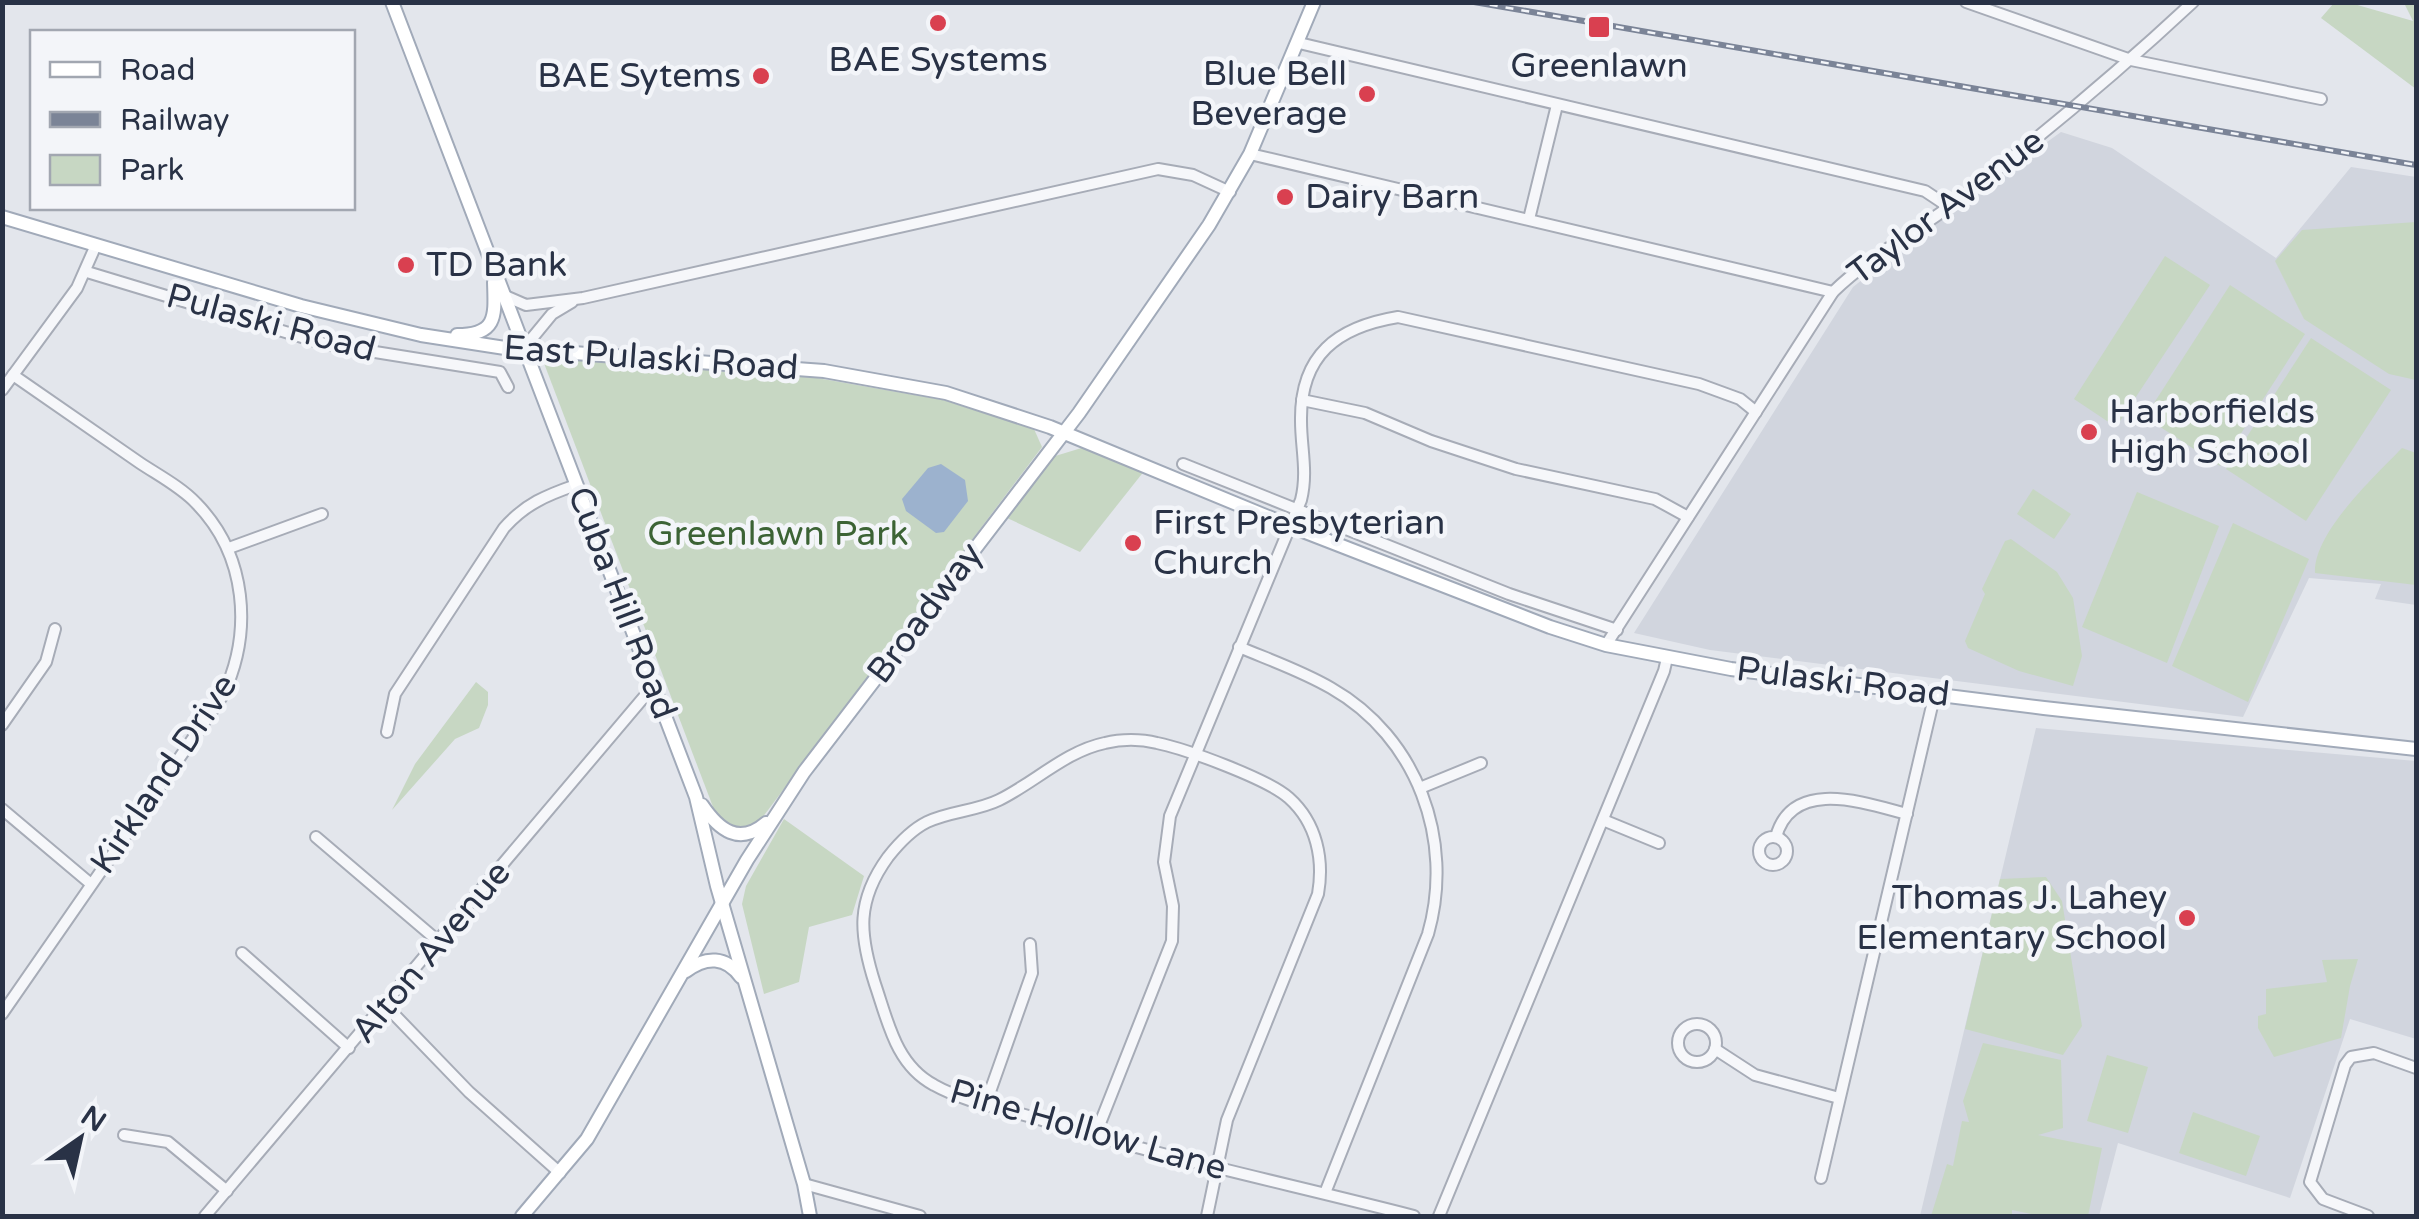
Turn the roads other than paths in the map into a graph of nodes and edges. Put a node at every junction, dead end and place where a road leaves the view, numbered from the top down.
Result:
1 (392, 2) edge
2 (1314, 2) edge
3 (1966, 2) edge
4 (2193, 2) edge
5 (1299, 43) junction
6 (2131, 60) junction
7 (2320, 99) dead end
8 (1557, 105) junction
9 (1250, 154) junction
10 (1230, 192) junction
11 (1950, 206) junction
12 (2, 217) edge
13 (1530, 219) junction
14 (96, 245) junction
15 (494, 270) junction
16 (87, 272) junction
17 (1833, 292) junction
18 (503, 295) junction
19 (583, 298) junction
20 (421, 336) junction
21 (524, 348) junction
22 (13, 376) junction
23 (508, 387) dead end
24 (2, 390) edge
25 (1302, 400) junction
26 (1756, 412) junction
27 (1064, 433) junction
28 (1183, 464) dead end
29 (576, 485) junction
30 (1298, 508) junction
31 (322, 514) dead end
32 (1688, 516) junction
33 (1290, 526) junction
34 (229, 548) junction
35 (55, 630) dead end
36 (1616, 630) junction
37 (1606, 645) junction
38 (1240, 648) junction
39 (1667, 658) junction
40 (654, 684) junction
41 (1935, 693) junction
42 (2, 725) edge
43 (387, 732) dead end
44 (2416, 749) edge
45 (1196, 755) junction
46 (1480, 763) dead end
47 (1420, 788) junction
48 (696, 797) junction
49 (781, 806) junction
50 (2, 809) edge
51 (1907, 814) junction
52 (1603, 820) junction
53 (316, 837) dead end
54 (1776, 837) dead end
55 (1658, 843) dead end
56 (91, 884) junction
57 (722, 902) junction
58 (438, 941) junction
59 (1030, 944) dead end
60 (242, 953) dead end
61 (678, 980) junction
62 (744, 981) junction
63 (386, 1006) junction
64 (2, 1014) edge
65 (349, 1048) junction
66 (1715, 1049) dead end
67 (2416, 1068) edge
68 (1839, 1098) junction
69 (986, 1102) junction
70 (124, 1135) dead end
71 (1095, 1136) junction
72 (1216, 1168) junction
73 (560, 1173) junction
74 (1821, 1178) dead end
75 (804, 1184) junction
76 (227, 1190) junction
77 (1325, 1193) junction
78 (205, 1216) edge
79 (522, 1216) edge
80 (810, 1216) edge
81 (920, 1216) edge
82 (1207, 1216) edge
83 (1414, 1216) edge
84 (1440, 1216) edge
85 (2368, 1216) edge

1 - 15 main road, Cuba Hill Road
2 - 5 main road, Broadway
3 - 6 street
4 - 6 street, Taylor Avenue
5 - 8 street
5 - 9 main road, Broadway
6 - 7 street
6 - 11 street, Taylor Avenue
8 - 11 street
8 - 13 street
9 - 10 main road, Broadway
9 - 13 street
10 - 19 street
10 - 27 main road, Broadway
11 - 17 street, Taylor Avenue
12 - 14 main road, East Pulaski Road
13 - 17 street
14 - 16 street
14 - 20 main road, East Pulaski Road
15 - 18 main road, Cuba Hill Road
15 - 20 main road
16 - 22 street
16 - 23 street, Pulaski Road
17 - 26 street, Taylor Avenue
18 - 19 street
18 - 21 main road, Cuba Hill Road
19 - 21 street
20 - 21 main road, East Pulaski Road
21 - 27 main road, East Pulaski Road
21 - 29 main road, Cuba Hill Road
22 - 24 street
22 - 34 street, Kirkland Drive
25 - 26 street
25 - 30 street
25 - 32 street
26 - 32 street, Taylor Avenue
27 - 33 main road, East Pulaski Road
27 - 49 main road, Broadway
28 - 30 street
29 - 40 main road, Cuba Hill Road
29 - 43 street
30 - 33 street
30 - 36 street
31 - 34 street
32 - 36 street, Taylor Avenue
33 - 37 main road, Pulaski Road
33 - 38 street
34 - 56 street, Kirkland Drive
35 - 42 street
36 - 37 street, Taylor Avenue
37 - 39 main road, Pulaski Road
38 - 45 street
38 - 47 street
39 - 41 main road, Pulaski Road
39 - 52 street
40 - 48 main road, Cuba Hill Road
40 - 58 street, Alton Avenue
41 - 44 main road, Pulaski Road
41 - 51 street
45 - 69 street, Pine Hollow Lane
45 - 71 street
45 - 72 street, Pine Hollow Lane
46 - 47 street
47 - 77 street
48 - 49 main road
48 - 57 main road, Cuba Hill Road
49 - 57 main road, Broadway
50 - 56 street
51 - 54 street
51 - 68 street
52 - 55 street
52 - 84 street
53 - 58 street
56 - 64 street, Kirkland Drive
57 - 61 main road, Broadway
57 - 62 main road, Cuba Hill Road
58 - 63 street, Alton Avenue
59 - 69 street
60 - 65 street
61 - 62 main road
61 - 73 main road, Broadway
62 - 75 main road, Cuba Hill Road
63 - 65 street, Alton Avenue
63 - 73 street
65 - 76 street, Alton Avenue
66 - 68 street
67 - 85 street
68 - 74 street
69 - 71 street, Pine Hollow Lane
70 - 76 street
71 - 72 street, Pine Hollow Lane
72 - 77 street, Pine Hollow Lane
72 - 82 street, Pine Hollow Lane
73 - 79 main road, Broadway
75 - 80 main road, Cuba Hill Road
75 - 81 street
76 - 78 street, Alton Avenue
77 - 83 street, Pine Hollow Lane

